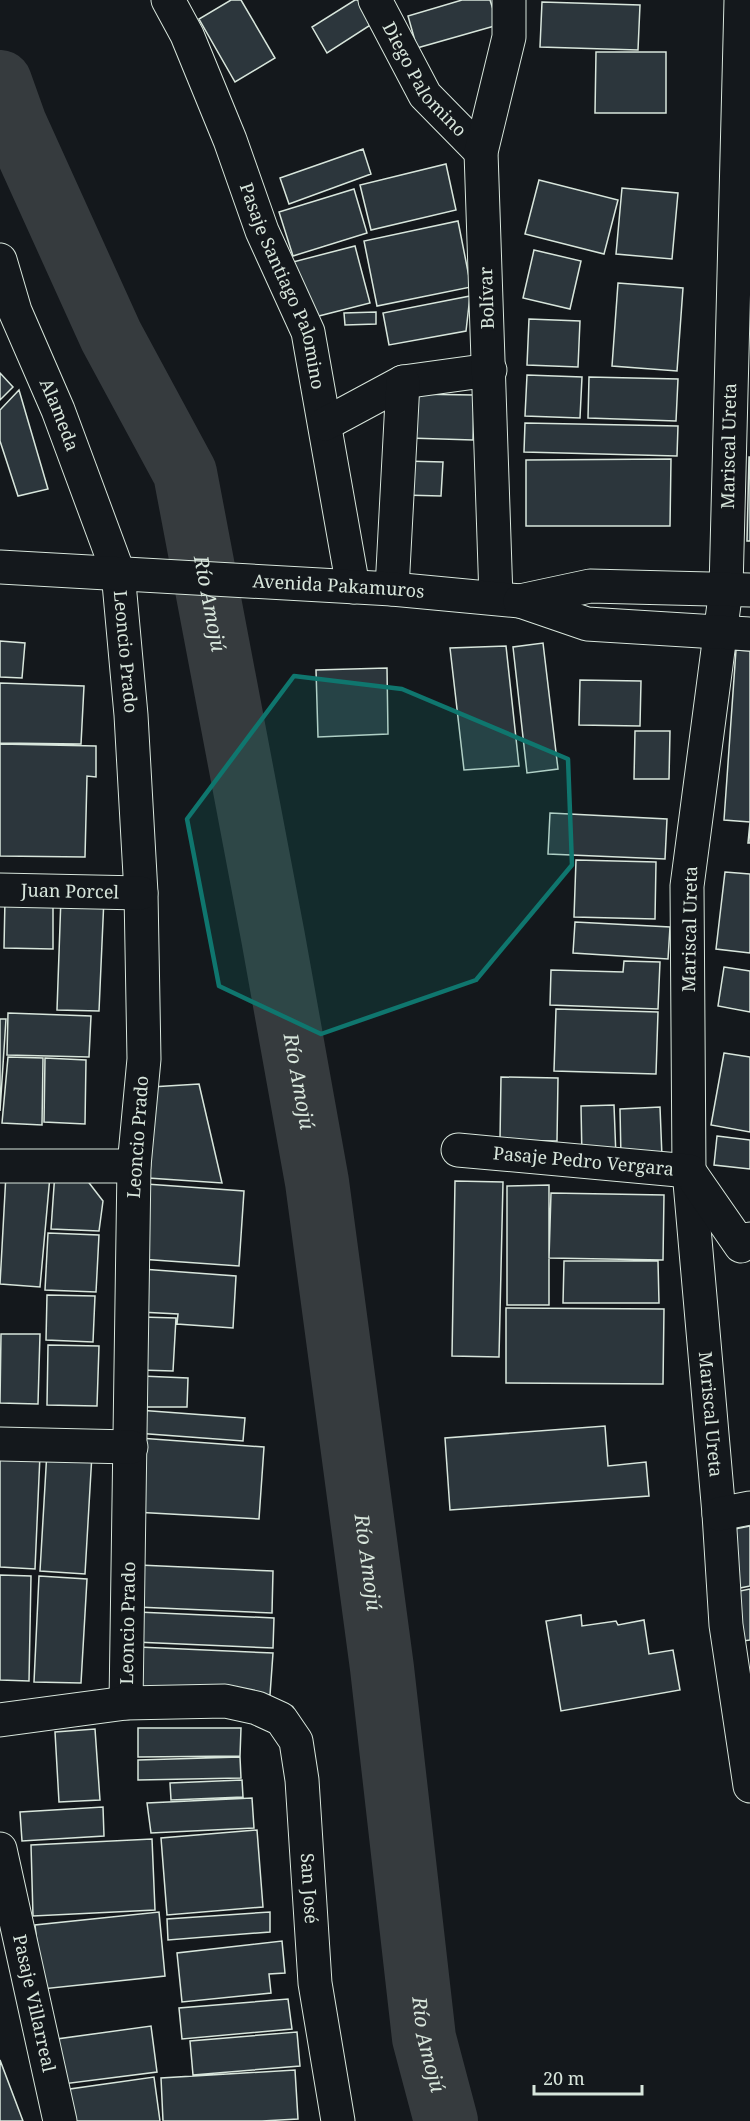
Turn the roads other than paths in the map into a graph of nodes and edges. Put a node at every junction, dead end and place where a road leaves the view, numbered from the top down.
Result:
1 (168, 0) edge
2 (375, 0) edge
3 (509, 0) edge
4 (741, 0) edge
5 (481, 152) junction
6 (0, 260) edge
7 (0, 321) edge
8 (490, 370) junction
9 (403, 382) junction
10 (58, 410) junction
11 (326, 424) junction
12 (2, 566) edge
13 (118, 572) junction
14 (353, 586) junction
15 (392, 589) junction
16 (738, 590) edge
17 (508, 600) junction
18 (735, 633) edge
19 (0, 890) edge
20 (141, 893) junction
21 (458, 1150) dead end
22 (0, 1166) edge
23 (134, 1166) junction
24 (689, 1171) junction
25 (745, 1242) edge
26 (0, 1444) edge
27 (131, 1447) junction
28 (735, 1511) edge
29 (126, 1703) junction
30 (0, 1720) edge
31 (750, 1786) edge
32 (1, 1860) edge
33 (60, 2121) edge
34 (338, 2121) edge

1 - 11 main road, Pasaje Santiago Palomino
2 - 5 main road, Diego Palomino
3 - 5 main road, Bolívar
4 - 16 main road, Mariscal Ureta
5 - 8 main road, Bolívar
6 - 10 main road, Alameda
7 - 10 main road
8 - 9 main road
8 - 17 main road, Bolívar
9 - 11 main road
9 - 15 main road
10 - 13 main road, Alameda
11 - 14 main road, Pasaje Santiago Palomino
12 - 13 main road, Avenida Pakamuros
13 - 14 main road, Avenida Pakamuros
13 - 20 main road, Leoncio Prado
14 - 15 main road, Avenida Pakamuros
15 - 17 main road, Avenida Pakamuros
16 - 17 main road, Avenida Pakamuros
16 - 18 main road, Mariscal Ureta
17 - 18 main road, Avenida Pakamuros
18 - 24 main road, Mariscal Ureta
19 - 20 main road, Juan Porcel
20 - 23 main road, Leoncio Prado
21 - 24 main road, Pasaje Pedro Vergara
22 - 23 main road
23 - 27 main road, Leoncio Prado
24 - 25 main road, Pasaje Pedro Vergara
24 - 28 main road, Mariscal Ureta
26 - 27 main road
27 - 29 main road, Leoncio Prado
28 - 31 main road, Mariscal Ureta
29 - 30 main road, San José
29 - 34 main road, San José
32 - 33 main road, Pasaje Villarreal

